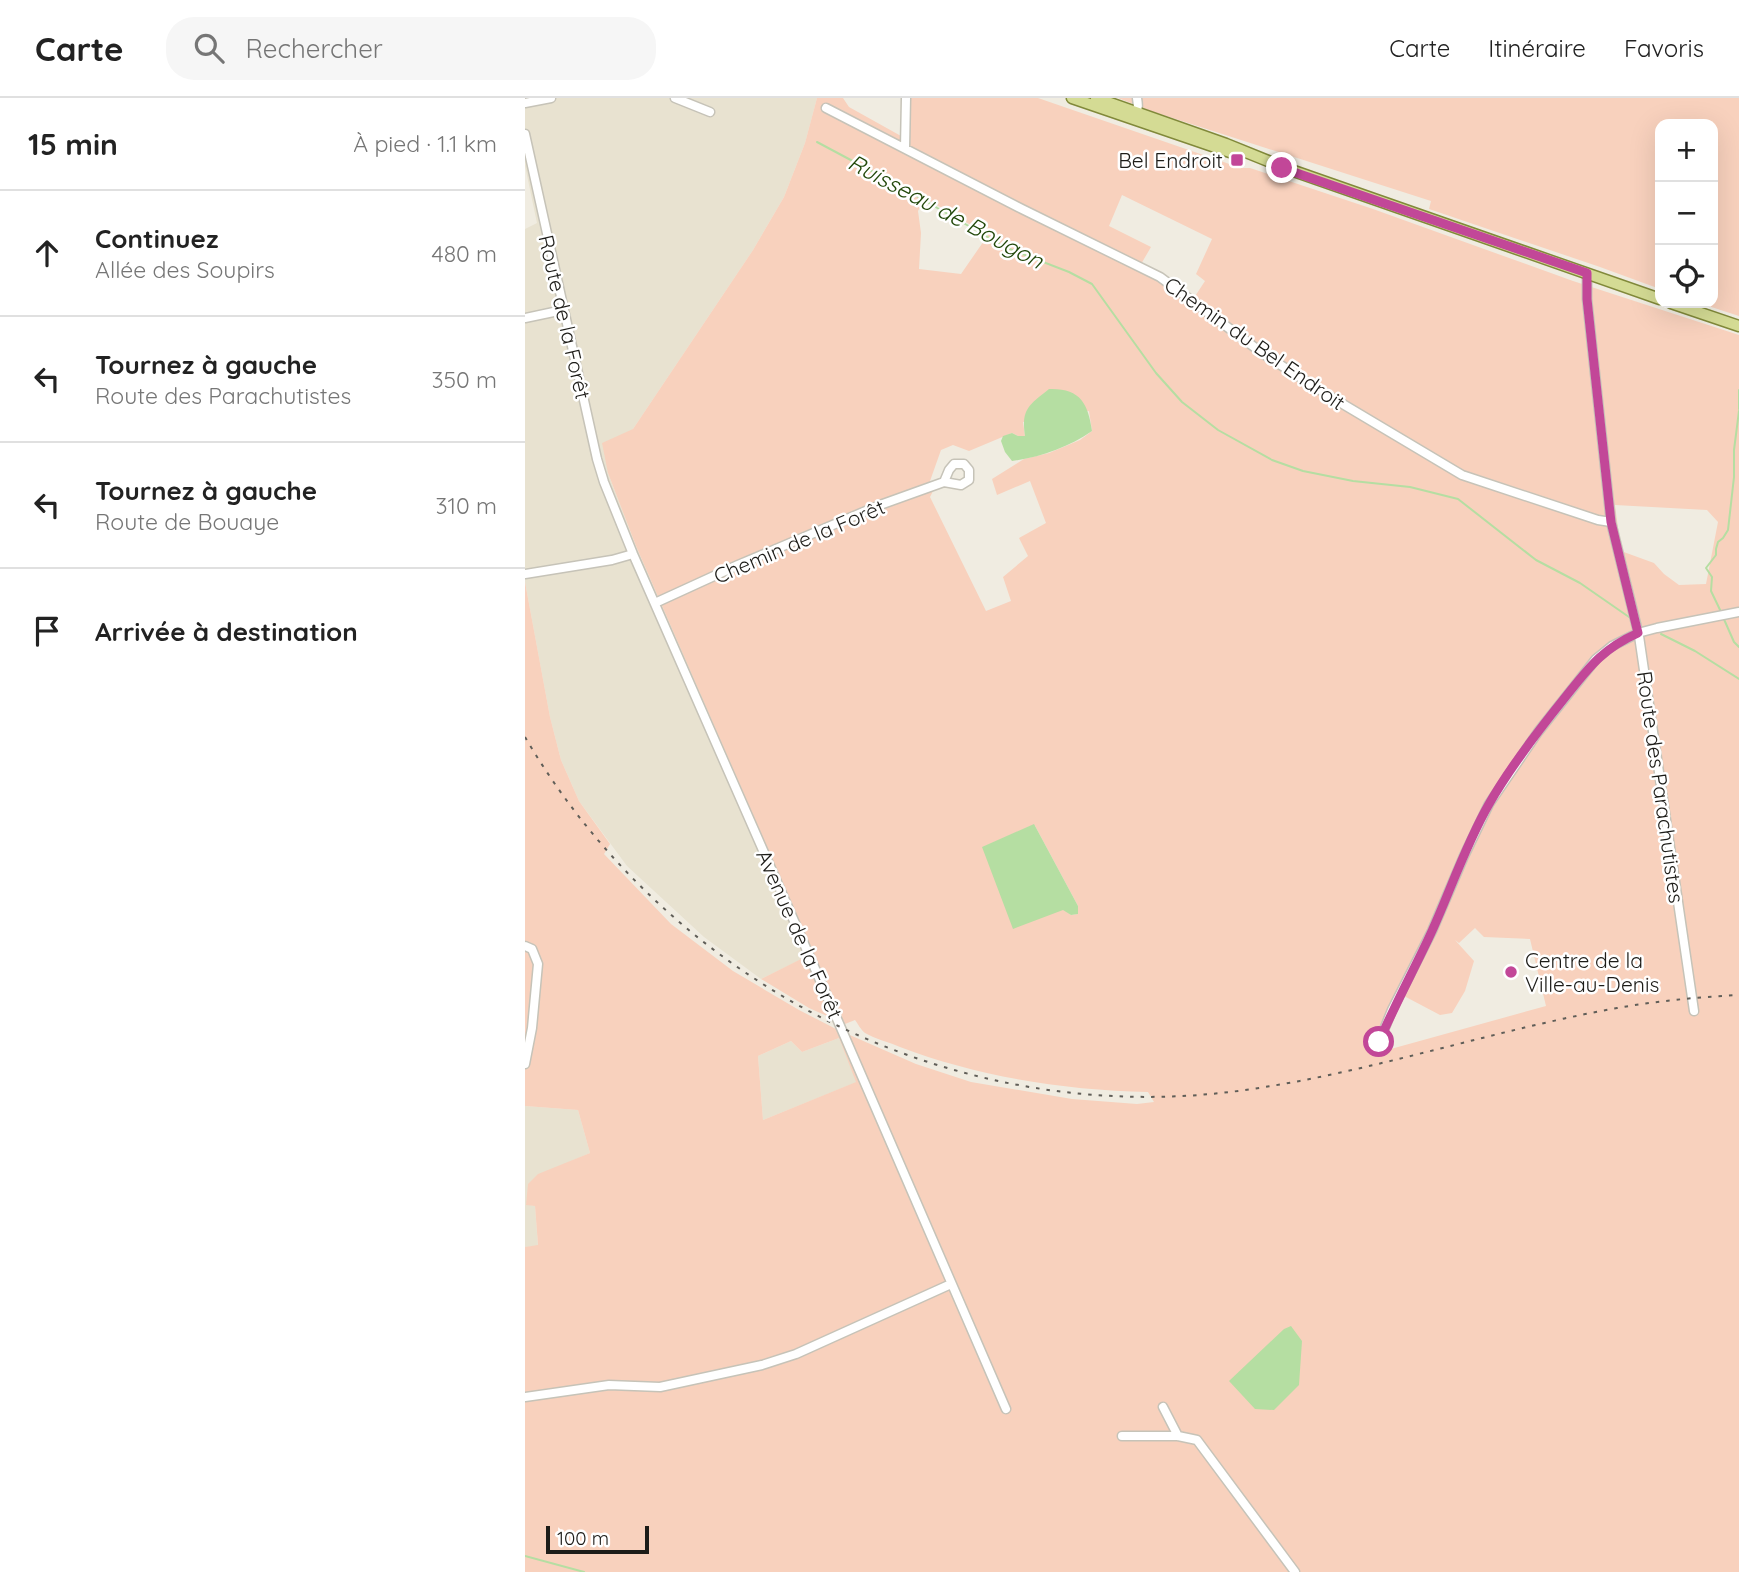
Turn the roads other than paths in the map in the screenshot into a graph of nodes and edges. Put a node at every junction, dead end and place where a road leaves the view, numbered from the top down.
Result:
1 (551, 98) edge
2 (675, 98) edge
3 (906, 98) edge
4 (1072, 98) edge
5 (1096, 98) edge
6 (1137, 98) edge
7 (525, 103) edge
8 (1116, 107) edge
9 (826, 108) dead end
10 (710, 112) dead end
11 (1137, 112) junction
12 (525, 134) edge
13 (905, 148) junction
14 (1288, 169) junction
15 (1587, 273) junction
16 (1655, 297) edge
17 (1686, 308) edge
18 (563, 310) junction
19 (525, 318) edge
20 (1739, 326) edge
21 (597, 459) joint
22 (944, 482) dead end
23 (1611, 522) junction
24 (633, 554) junction
25 (525, 574) edge
26 (655, 603) junction
27 (1739, 612) edge
28 (1638, 633) junction
29 (525, 946) edge
30 (1694, 1011) dead end
31 (1379, 1042) dead end
32 (525, 1064) edge
33 (951, 1284) junction
34 (525, 1397) edge
35 (1163, 1407) dead end
36 (1006, 1409) dead end
37 (1122, 1436) dead end
38 (1178, 1436) junction
39 (1295, 1572) edge

1 - 7 street
2 - 10 street
3 - 13 street
4 - 8 main road
5 - 8 main road
6 - 11 street
8 - 11 main road
8 - 14 main road
9 - 13 street, Chemin du Bel Endroit
11 - 14 main road
12 - 18 street, Route de la Forêt
13 - 23 street, Chemin du Bel Endroit
14 - 15 main road
15 - 16 main road
15 - 23 street, Route des Parachutistes
17 - 20 main road
18 - 19 street
18 - 21 street, Route de la Forêt
21 - 24 street, Avenue de la Forêt
22 - 26 street, Chemin de la Forêt
23 - 28 street, Route des Parachutistes
24 - 25 street
24 - 26 street, Avenue de la Forêt
26 - 33 street, Avenue de la Forêt
27 - 28 street
28 - 30 street, Route des Parachutistes
28 - 31 street
29 - 32 street
33 - 34 street
33 - 36 street, Avenue de la Forêt
35 - 38 street
37 - 38 street
38 - 39 street

